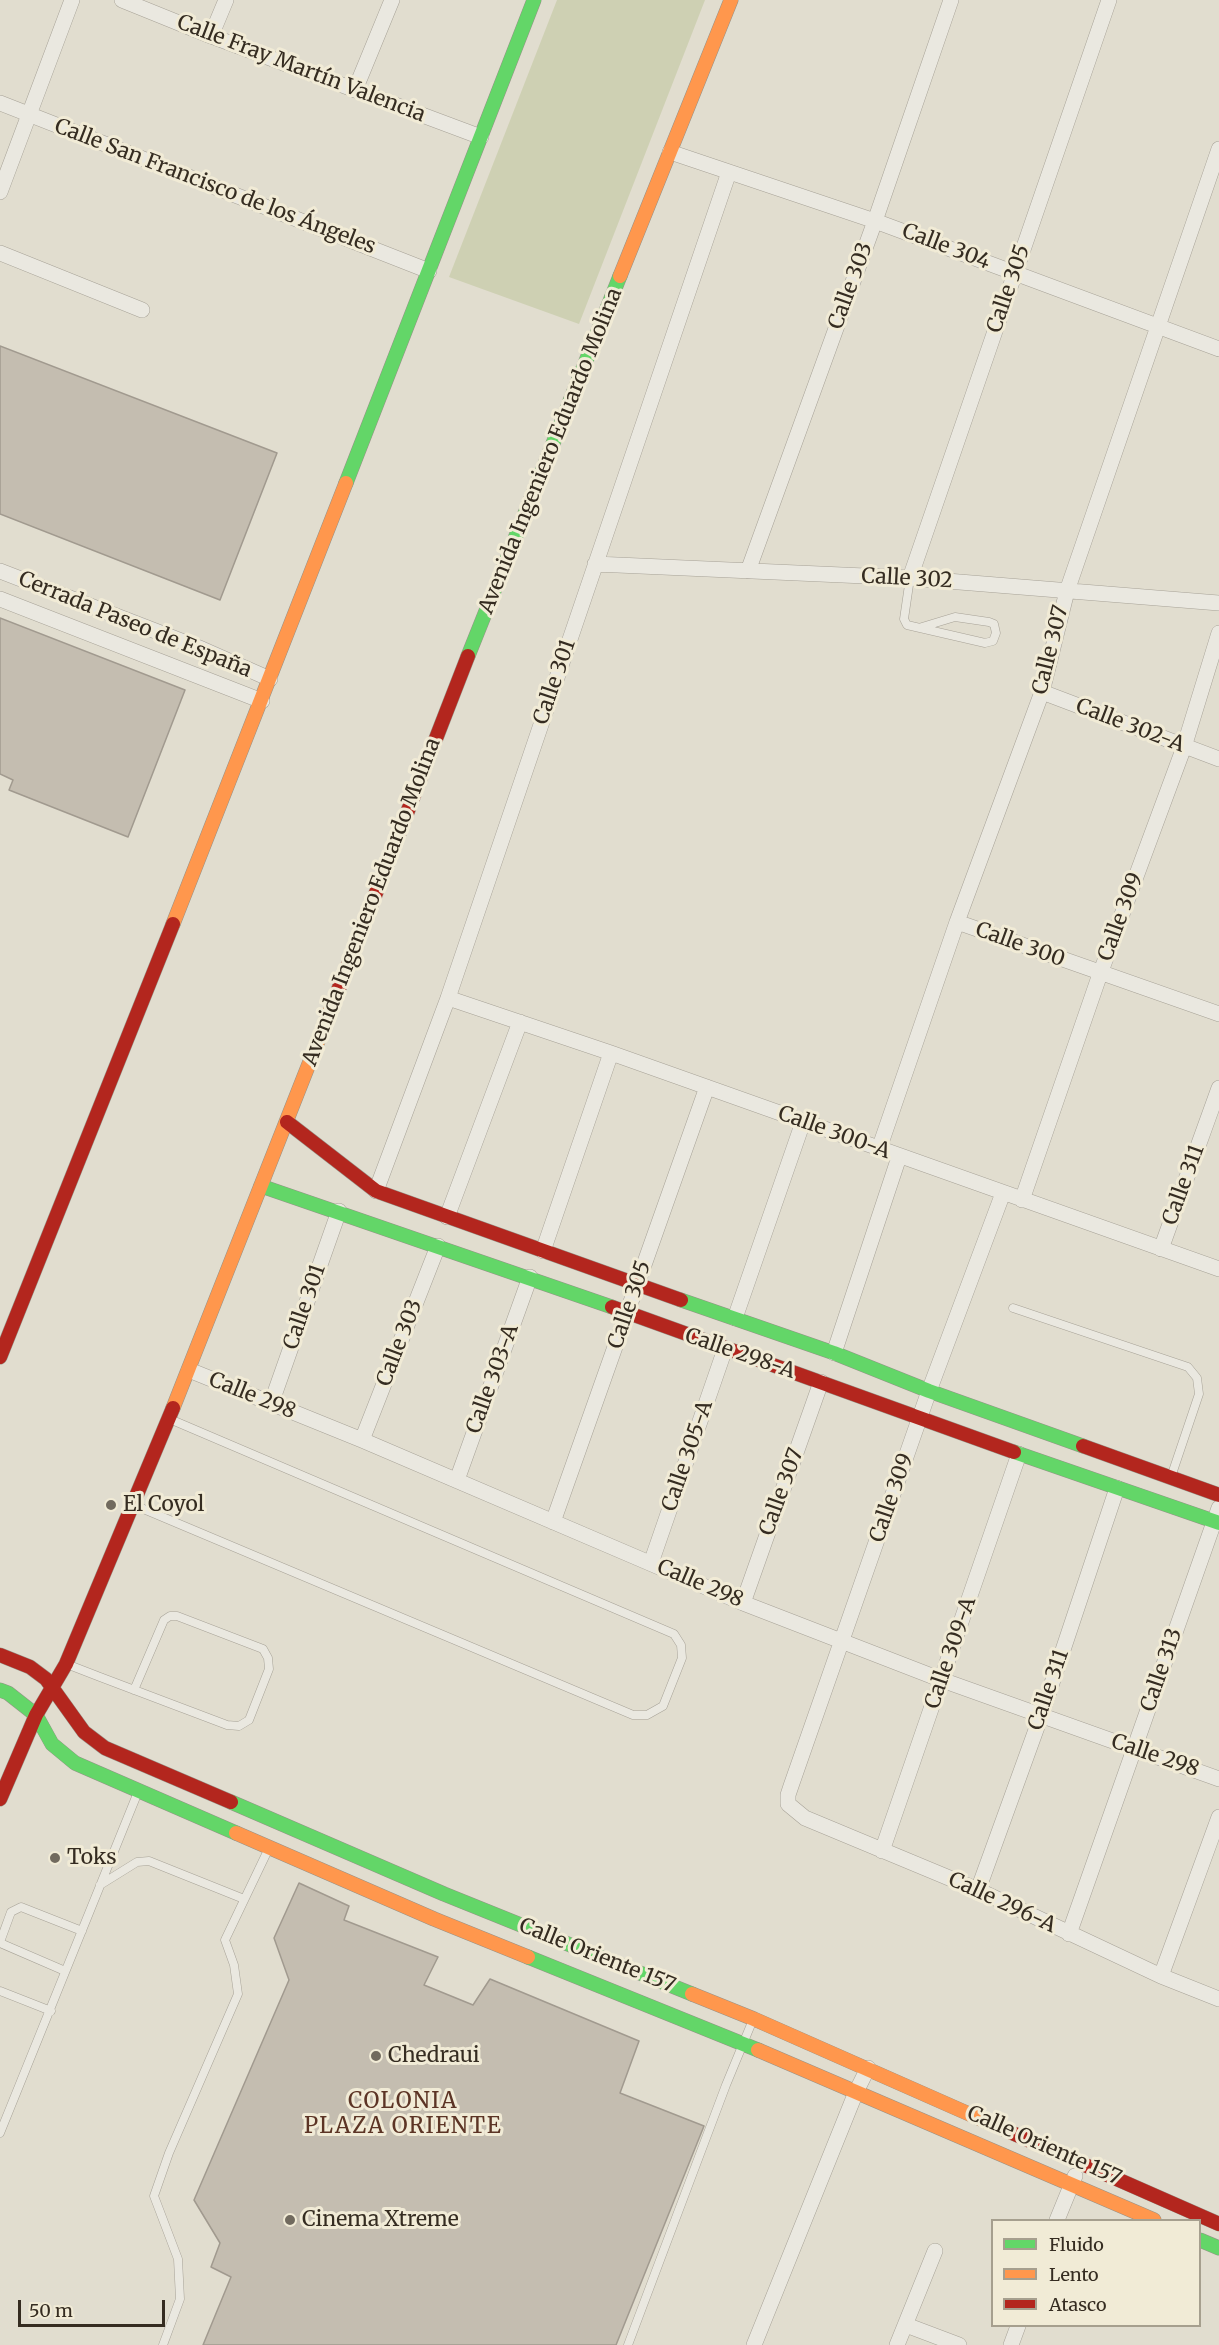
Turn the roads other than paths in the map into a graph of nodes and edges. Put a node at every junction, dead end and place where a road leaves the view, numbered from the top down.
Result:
1 (72, 0) edge
2 (122, 0) edge
3 (226, 0) edge
4 (392, 0) edge
5 (534, 0) edge
6 (731, 0) edge
7 (951, 0) edge
8 (1109, 0) edge
9 (211, 36) junction
10 (355, 90) junction
11 (0, 103) edge
12 (30, 115) junction
13 (481, 137) junction
14 (1219, 149) edge
15 (670, 152) junction
16 (729, 172) junction
17 (0, 192) edge
18 (875, 220) junction
19 (0, 254) edge
20 (429, 271) junction
21 (1014, 273) junction
22 (142, 310) dead end
23 (1157, 327) junction
24 (1219, 349) edge
25 (595, 564) junction
26 (0, 571) edge
27 (748, 571) junction
28 (910, 578) junction
29 (1067, 591) junction
30 (0, 599) edge
31 (1219, 603) edge
32 (922, 627) junction
33 (1219, 633) edge
34 (270, 679) junction
35 (1042, 692) junction
36 (262, 701) junction
37 (1184, 747) junction
38 (1219, 759) edge
39 (957, 922) junction
40 (1100, 974) junction
41 (448, 998) junction
42 (1219, 1014) edge
43 (520, 1022) junction
44 (611, 1053) junction
45 (707, 1087) junction
46 (1219, 1088) edge
47 (287, 1122) junction
48 (803, 1122) junction
49 (879, 1149) junction
50 (899, 1157) junction
51 (261, 1186) junction
52 (376, 1191) junction
53 (1003, 1193) junction
54 (1022, 1200) junction
55 (339, 1210) junction
56 (447, 1217) junction
57 (438, 1246) junction
58 (1161, 1249) junction
59 (543, 1251) junction
60 (1219, 1269) edge
61 (530, 1277) junction
62 (637, 1285) junction
63 (1013, 1308) dead end
64 (627, 1314) junction
65 (735, 1318) junction
66 (5, 1328) edge
67 (725, 1349) junction
68 (834, 1353) junction
69 (0, 1357) edge
70 (189, 1370) junction
71 (821, 1382) junction
72 (929, 1390) junction
73 (272, 1404) junction
74 (169, 1419) junction
75 (920, 1419) junction
76 (362, 1440) junction
77 (1019, 1454) junction
78 (1171, 1478) junction
79 (457, 1480) junction
80 (1117, 1488) junction
81 (1219, 1495) edge
82 (133, 1505) junction
83 (1217, 1517) edge
84 (553, 1522) junction
85 (651, 1563) junction
86 (742, 1603) junction
87 (841, 1642) junction
88 (0, 1655) edge
89 (66, 1664) junction
90 (942, 1680) junction
91 (54, 1687) junction
92 (0, 1689) edge
93 (134, 1690) junction
94 (36, 1715) junction
95 (1041, 1716) junction
96 (1134, 1748) junction
97 (1219, 1779) edge
98 (139, 1790) junction
99 (0, 1799) edge
100 (788, 1804) joint
101 (1219, 1817) edge
102 (269, 1847) junction
103 (882, 1851) junction
104 (100, 1885) junction
105 (978, 1890) junction
106 (444, 1894) junction
107 (244, 1899) junction
108 (434, 1919) junction
109 (82, 1930) junction
110 (1070, 1934) junction
111 (0, 1942) edge
112 (65, 1971) junction
113 (1161, 1976) junction
114 (0, 1991) edge
115 (1219, 1999) edge
116 (51, 2011) junction
117 (754, 2019) junction
118 (744, 2044) junction
119 (868, 2068) junction
120 (856, 2092) junction
121 (0, 2133) edge
122 (1081, 2163) junction
123 (1070, 2186) junction
124 (1058, 2219) edge
125 (1152, 2219) edge
126 (1219, 2224) edge
127 (1201, 2240) edge
128 (1219, 2248) edge
129 (935, 2251) dead end
130 (906, 2325) junction
131 (1017, 2327) edge
132 (759, 2344) edge
133 (163, 2345) edge
134 (628, 2345) edge
135 (897, 2345) edge
136 (959, 2345) edge
137 (1011, 2345) edge

1 - 12 street
2 - 9 street, Calle Fray Martín Valencia
3 - 9 street
4 - 10 street
5 - 13 street
6 - 15 street, Avenida Ingeniero Eduardo Molina
7 - 18 street, Calle 303
8 - 21 street, Calle 305
9 - 10 street, Calle Fray Martín Valencia
10 - 13 street, Calle Fray Martín Valencia
11 - 12 street, Calle San Francisco de los Ángeles
12 - 17 street
12 - 20 street, Calle San Francisco de los Ángeles
13 - 20 street
14 - 23 street, Calle 307
15 - 16 street, Calle 304
15 - 47 street, Avenida Ingeniero Eduardo Molina
16 - 18 street, Calle 304
16 - 25 street, Calle 301
18 - 21 street, Calle 304
18 - 27 street, Calle 303
19 - 22 street
20 - 34 street
21 - 23 street, Calle 304
21 - 28 street, Calle 305
23 - 24 street, Calle 304
23 - 29 street, Calle 307
25 - 27 street, Calle 302
25 - 41 street, Calle 301
26 - 34 street, Cerrada Paseo de España
27 - 28 street, Calle 302
28 - 29 street, Calle 302
28 - 32 lane
29 - 31 street, Calle 302
29 - 35 street, Calle 307
30 - 36 street, Cerrada Paseo de España
32 - 32 lane
33 - 37 street, Calle 309
34 - 36 street
35 - 37 street, Calle 302-A
35 - 39 street, Calle 307
36 - 66 street
37 - 38 street, Calle 302-A
37 - 40 street, Calle 309
39 - 40 street, Calle 300
39 - 49 street, Calle 307
40 - 42 street, Calle 300
40 - 54 street, Calle 309
41 - 43 street, Calle 300-A
41 - 52 street, Calle 301
43 - 44 street, Calle 300-A
43 - 56 street
44 - 45 street, Calle 300-A
44 - 59 street
45 - 48 street, Calle 300-A
45 - 62 street, Calle 305
46 - 58 street, Calle 311
47 - 51 street, Avenida Ingeniero Eduardo Molina
47 - 52 street, Calle 298-A
48 - 49 street, Calle 300-A
48 - 65 street
49 - 50 street, Calle 300-A
50 - 53 street, Calle 300-A
50 - 68 street
51 - 55 street, Calle 298-A
51 - 70 street, Avenida Ingeniero Eduardo Molina
52 - 56 street, Calle 298-A
53 - 54 street, Calle 300-A
53 - 72 street, Calle 309
54 - 58 street, Calle 300-A
55 - 57 street, Calle 298-A
55 - 73 street, Calle 301
56 - 59 street, Calle 298-A
57 - 61 street, Calle 298-A
57 - 76 street, Calle 303
58 - 60 street, Calle 300-A
59 - 62 street, Calle 298-A
61 - 64 street, Calle 298-A
61 - 79 street, Calle 303-A
62 - 64 street, Calle 305
62 - 65 street, Calle 298-A
63 - 78 lane
64 - 67 street, Calle 298-A
64 - 84 street, Calle 305
65 - 68 street, Calle 298-A
66 - 69 street
67 - 71 street, Calle 298-A
67 - 85 street, Calle 305-A
68 - 72 street, Calle 298-A
70 - 73 street, Calle 298
70 - 74 street, Avenida Ingeniero Eduardo Molina
71 - 75 street, Calle 298-A
71 - 86 street, Calle 307
72 - 75 street, Calle 309
72 - 78 street, Calle 298-A
73 - 76 street, Calle 298
74 - 82 street, Avenida Ingeniero Eduardo Molina
74 - 82 lane
75 - 77 street, Calle 298-A
75 - 87 street, Calle 309
76 - 79 street, Calle 298
77 - 80 street, Calle 298-A
77 - 90 street, Calle 309-A
78 - 81 street, Calle 298-A
79 - 84 street, Calle 298
80 - 83 street, Calle 298-A
80 - 95 street, Calle 311
82 - 89 street, Avenida Ingeniero Eduardo Molina
83 - 96 street, Calle 313
84 - 85 street, Calle 298
85 - 86 street, Calle 298
86 - 87 street, Calle 298
87 - 90 street, Calle 298
87 - 100 street, Calle 309
88 - 91 street, Calle Oriente 157
89 - 91 street, Avenida Ingeniero Eduardo Molina
89 - 93 lane
90 - 95 street, Calle 298
90 - 103 street, Calle 309-A
91 - 94 street, Avenida Ingeniero Eduardo Molina
91 - 106 street, Calle Oriente 157
92 - 94 street, Calle Oriente 157
93 - 93 lane
94 - 98 street, Calle Oriente 157
94 - 99 street, Avenida Ingeniero Eduardo Molina
95 - 96 street, Calle 298
95 - 105 street, Calle 311
96 - 97 street, Calle 298
96 - 110 street, Calle 313
98 - 102 street, Calle Oriente 157
98 - 104 lane
100 - 103 street, Calle 296-A
101 - 113 street
102 - 107 lane
102 - 108 street, Calle Oriente 157
103 - 105 street, Calle 296-A
104 - 107 lane
104 - 109 lane
105 - 110 street, Calle 296-A
106 - 108 street
106 - 117 street, Calle Oriente 157
107 - 133 lane
108 - 118 street, Calle Oriente 157
109 - 111 lane
109 - 112 lane
110 - 113 street, Calle 296-A
111 - 112 lane
112 - 116 lane
113 - 115 street, Calle 296-A
114 - 116 lane
116 - 121 lane
117 - 118 lane
117 - 119 street, Calle Oriente 157
118 - 120 street, Calle Oriente 157
118 - 134 lane
119 - 120 street
119 - 122 street, Calle Oriente 157
120 - 123 street, Calle Oriente 157
120 - 132 street
122 - 123 street
122 - 126 street, Calle Oriente 157
123 - 124 street
123 - 125 street, Calle Oriente 157
127 - 128 street
129 - 130 street
130 - 135 street
130 - 136 street
131 - 137 street

